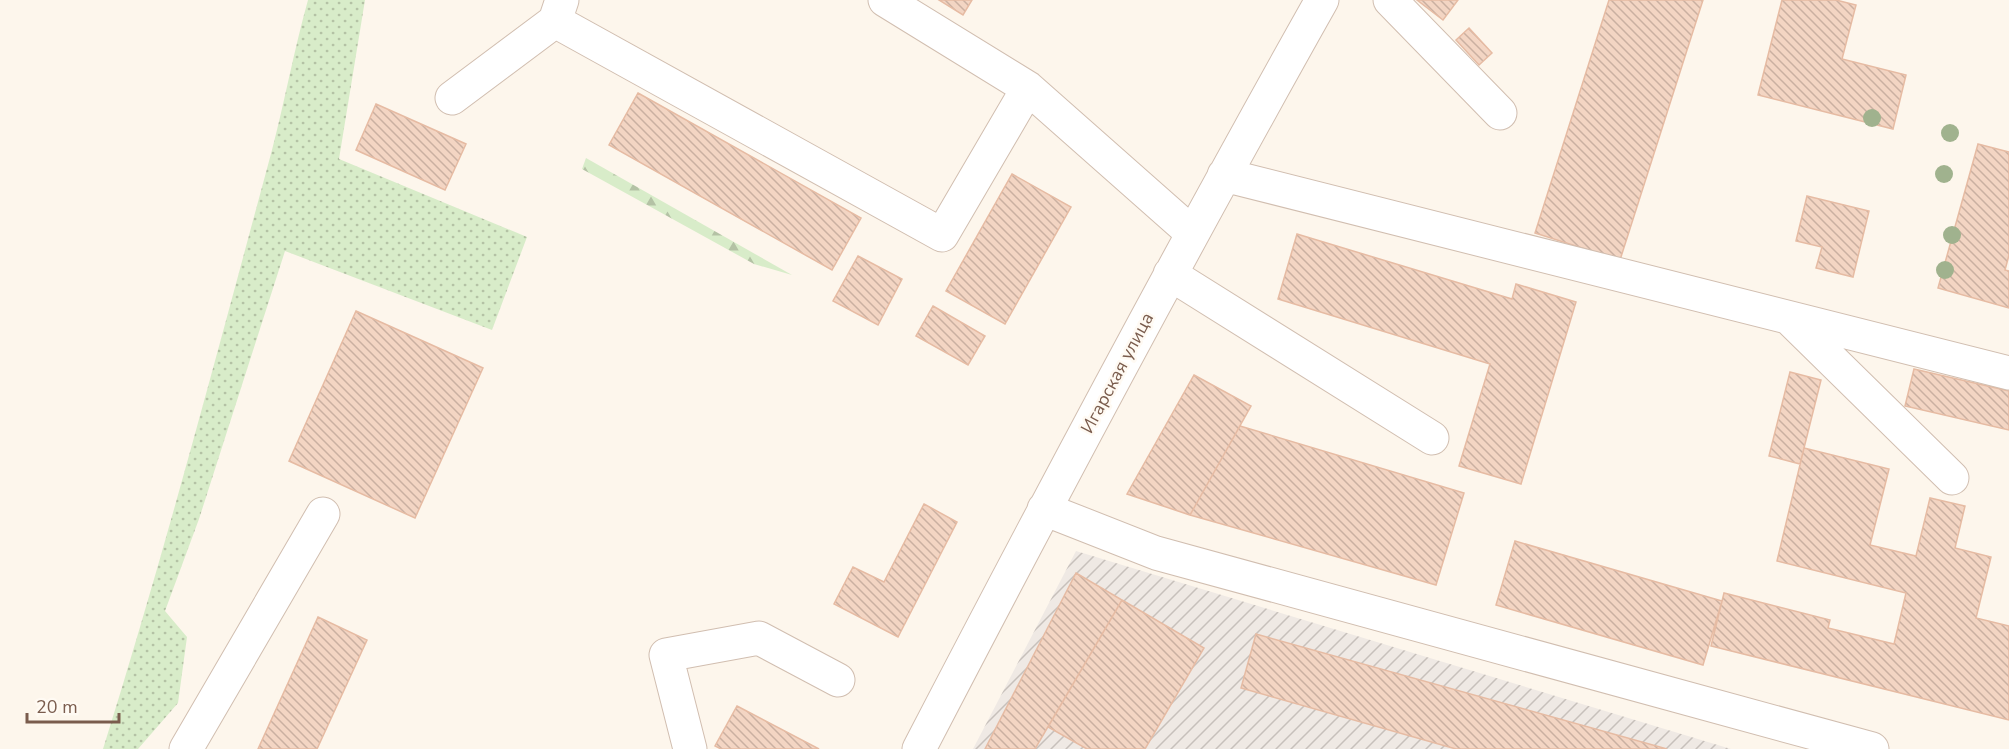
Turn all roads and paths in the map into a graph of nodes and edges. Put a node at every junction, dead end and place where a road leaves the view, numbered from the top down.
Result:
1 (885, 0) edge
2 (1322, 0) edge
3 (1390, 0) edge
4 (559, 10) edge
5 (1028, 88) junction
6 (452, 98) dead end
7 (1500, 113) dead end
8 (1224, 176) junction
9 (1192, 232) junction
10 (1170, 274) junction
11 (1789, 317) junction
12 (2009, 373) edge
13 (1432, 438) dead end
14 (1952, 478) dead end
15 (1044, 509) junction
16 (323, 514) dead end
17 (838, 680) dead end
18 (186, 749) edge
19 (690, 749) edge
20 (919, 749) edge
21 (1872, 749) edge

1 - 5 street
2 - 8 street, Игарская улица
3 - 7 street
4 - 5 street
4 - 6 street
5 - 9 street
8 - 9 street, Игарская улица
8 - 11 street
9 - 10 street, Игарская улица
10 - 13 street
10 - 15 street, Игарская улица
11 - 12 street
11 - 14 street
15 - 20 street, Игарская улица
15 - 21 street
16 - 18 street
17 - 19 street

